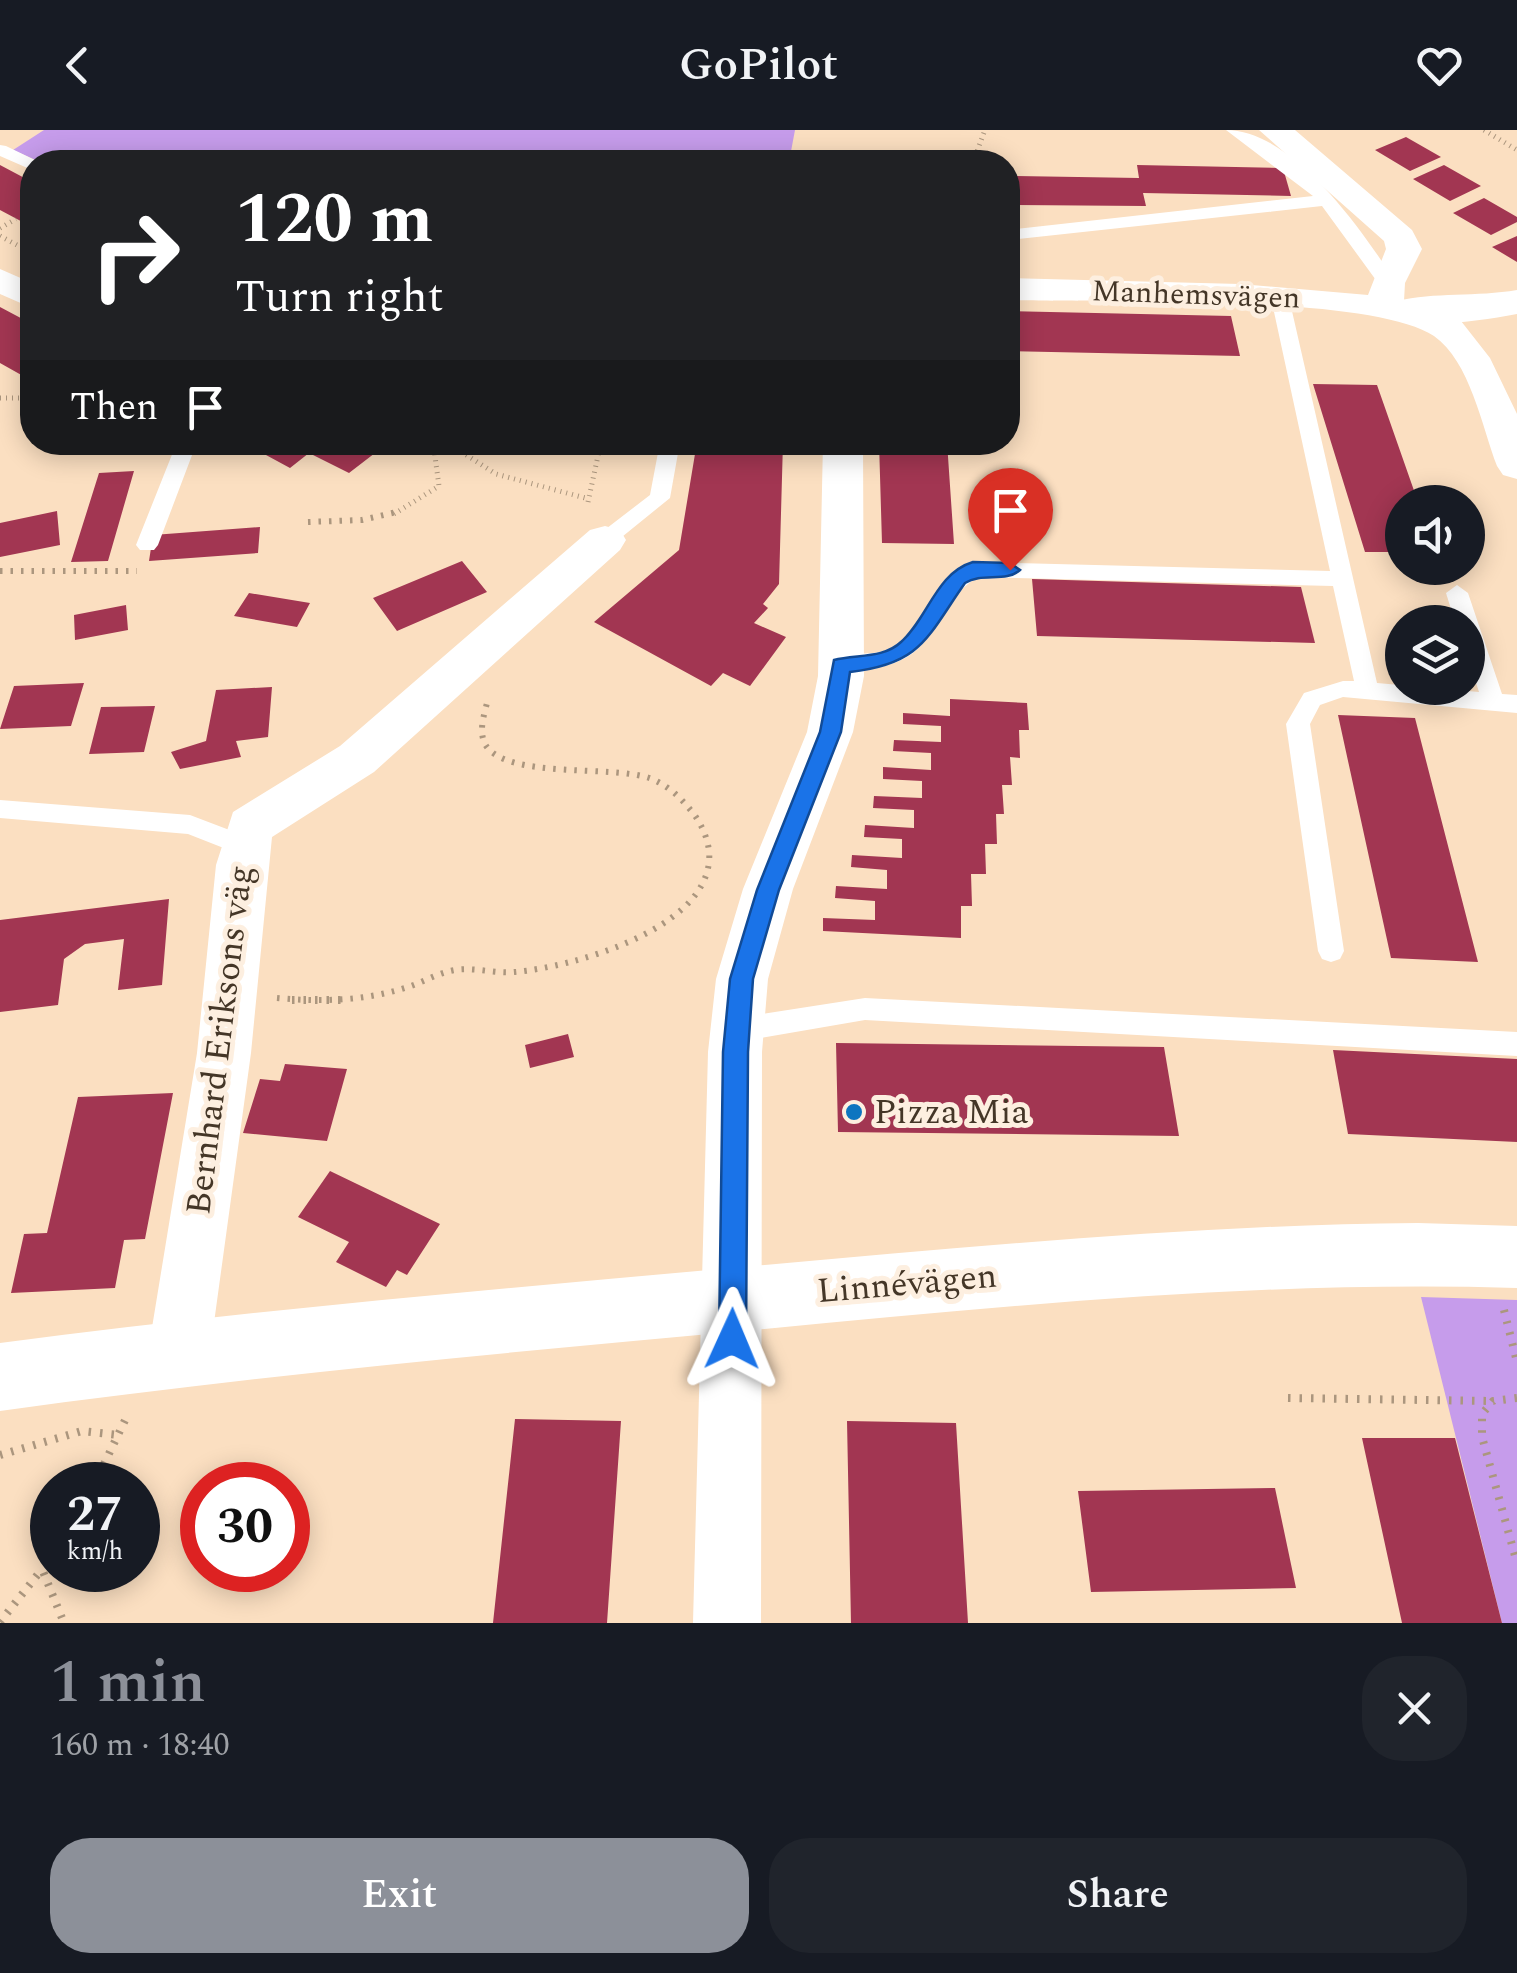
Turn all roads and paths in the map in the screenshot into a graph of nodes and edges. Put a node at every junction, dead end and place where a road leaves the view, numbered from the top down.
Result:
1 (1234, 130) edge
2 (1275, 130) edge
3 (1484, 130) edge
4 (1517, 150) edge
5 (1328, 200) junction
6 (16, 219) dead end
7 (0, 228) edge
8 (1020, 234) edge
9 (1020, 289) edge
10 (1280, 298) junction
11 (1395, 300) junction
12 (1517, 302) edge
13 (1506, 413) edge
14 (182, 455) edge
15 (435, 455) edge
16 (467, 455) edge
17 (600, 455) edge
18 (668, 455) edge
19 (843, 455) edge
20 (1517, 466) edge
21 (308, 522) dead end
22 (591, 534) junction
23 (147, 546) joint
24 (0, 572) edge
25 (1341, 579) junction
26 (1456, 593) dead end
27 (1460, 605) edge
28 (504, 630) junction
29 (1485, 661) edge
30 (841, 666) junction
31 (1367, 691) junction
32 (1505, 703) edge
33 (0, 809) edge
34 (244, 846) junction
35 (1331, 951) dead end
36 (232, 988) junction
37 (737, 1030) junction
38 (1517, 1044) edge
39 (1517, 1257) edge
40 (733, 1300) junction
41 (179, 1352) junction
42 (0, 1377) edge
43 (1288, 1398) dead end
44 (1517, 1398) edge
45 (1493, 1401) junction
46 (119, 1435) dead end
47 (0, 1455) edge
48 (1517, 1563) edge
49 (30, 1584) edge
50 (55, 1592) edge
51 (0, 1622) edge
52 (64, 1623) edge
53 (728, 1623) edge

1 - 5 lane
2 - 11 street
3 - 4 path
5 - 8 lane
5 - 11 lane
6 - 7 path
9 - 10 street, Manhemsvägen
10 - 11 street, Manhemsvägen
10 - 25 lane
11 - 12 street, Manhemsvägen
11 - 13 street
13 - 20 street
14 - 23 lane
15 - 21 path
16 - 22 path
17 - 22 path
18 - 22 lane
19 - 30 street
22 - 22 path
22 - 28 street, Bernhard Eriksons väg
23 - 24 path
25 - 30 lane
25 - 31 lane
26 - 27 lane
28 - 34 street, Bernhard Eriksons väg
28 - 36 path
29 - 32 lane
30 - 37 street
31 - 32 lane
31 - 35 lane
33 - 34 lane
34 - 36 street, Bernhard Eriksons väg
36 - 41 street, Bernhard Eriksons väg
37 - 38 lane
37 - 40 street
39 - 40 street, Linnévägen
40 - 41 street, Linnévägen
40 - 53 street
41 - 42 street, Linnévägen
43 - 45 path
44 - 45 path
45 - 48 path
46 - 47 path
49 - 51 path
50 - 52 path

